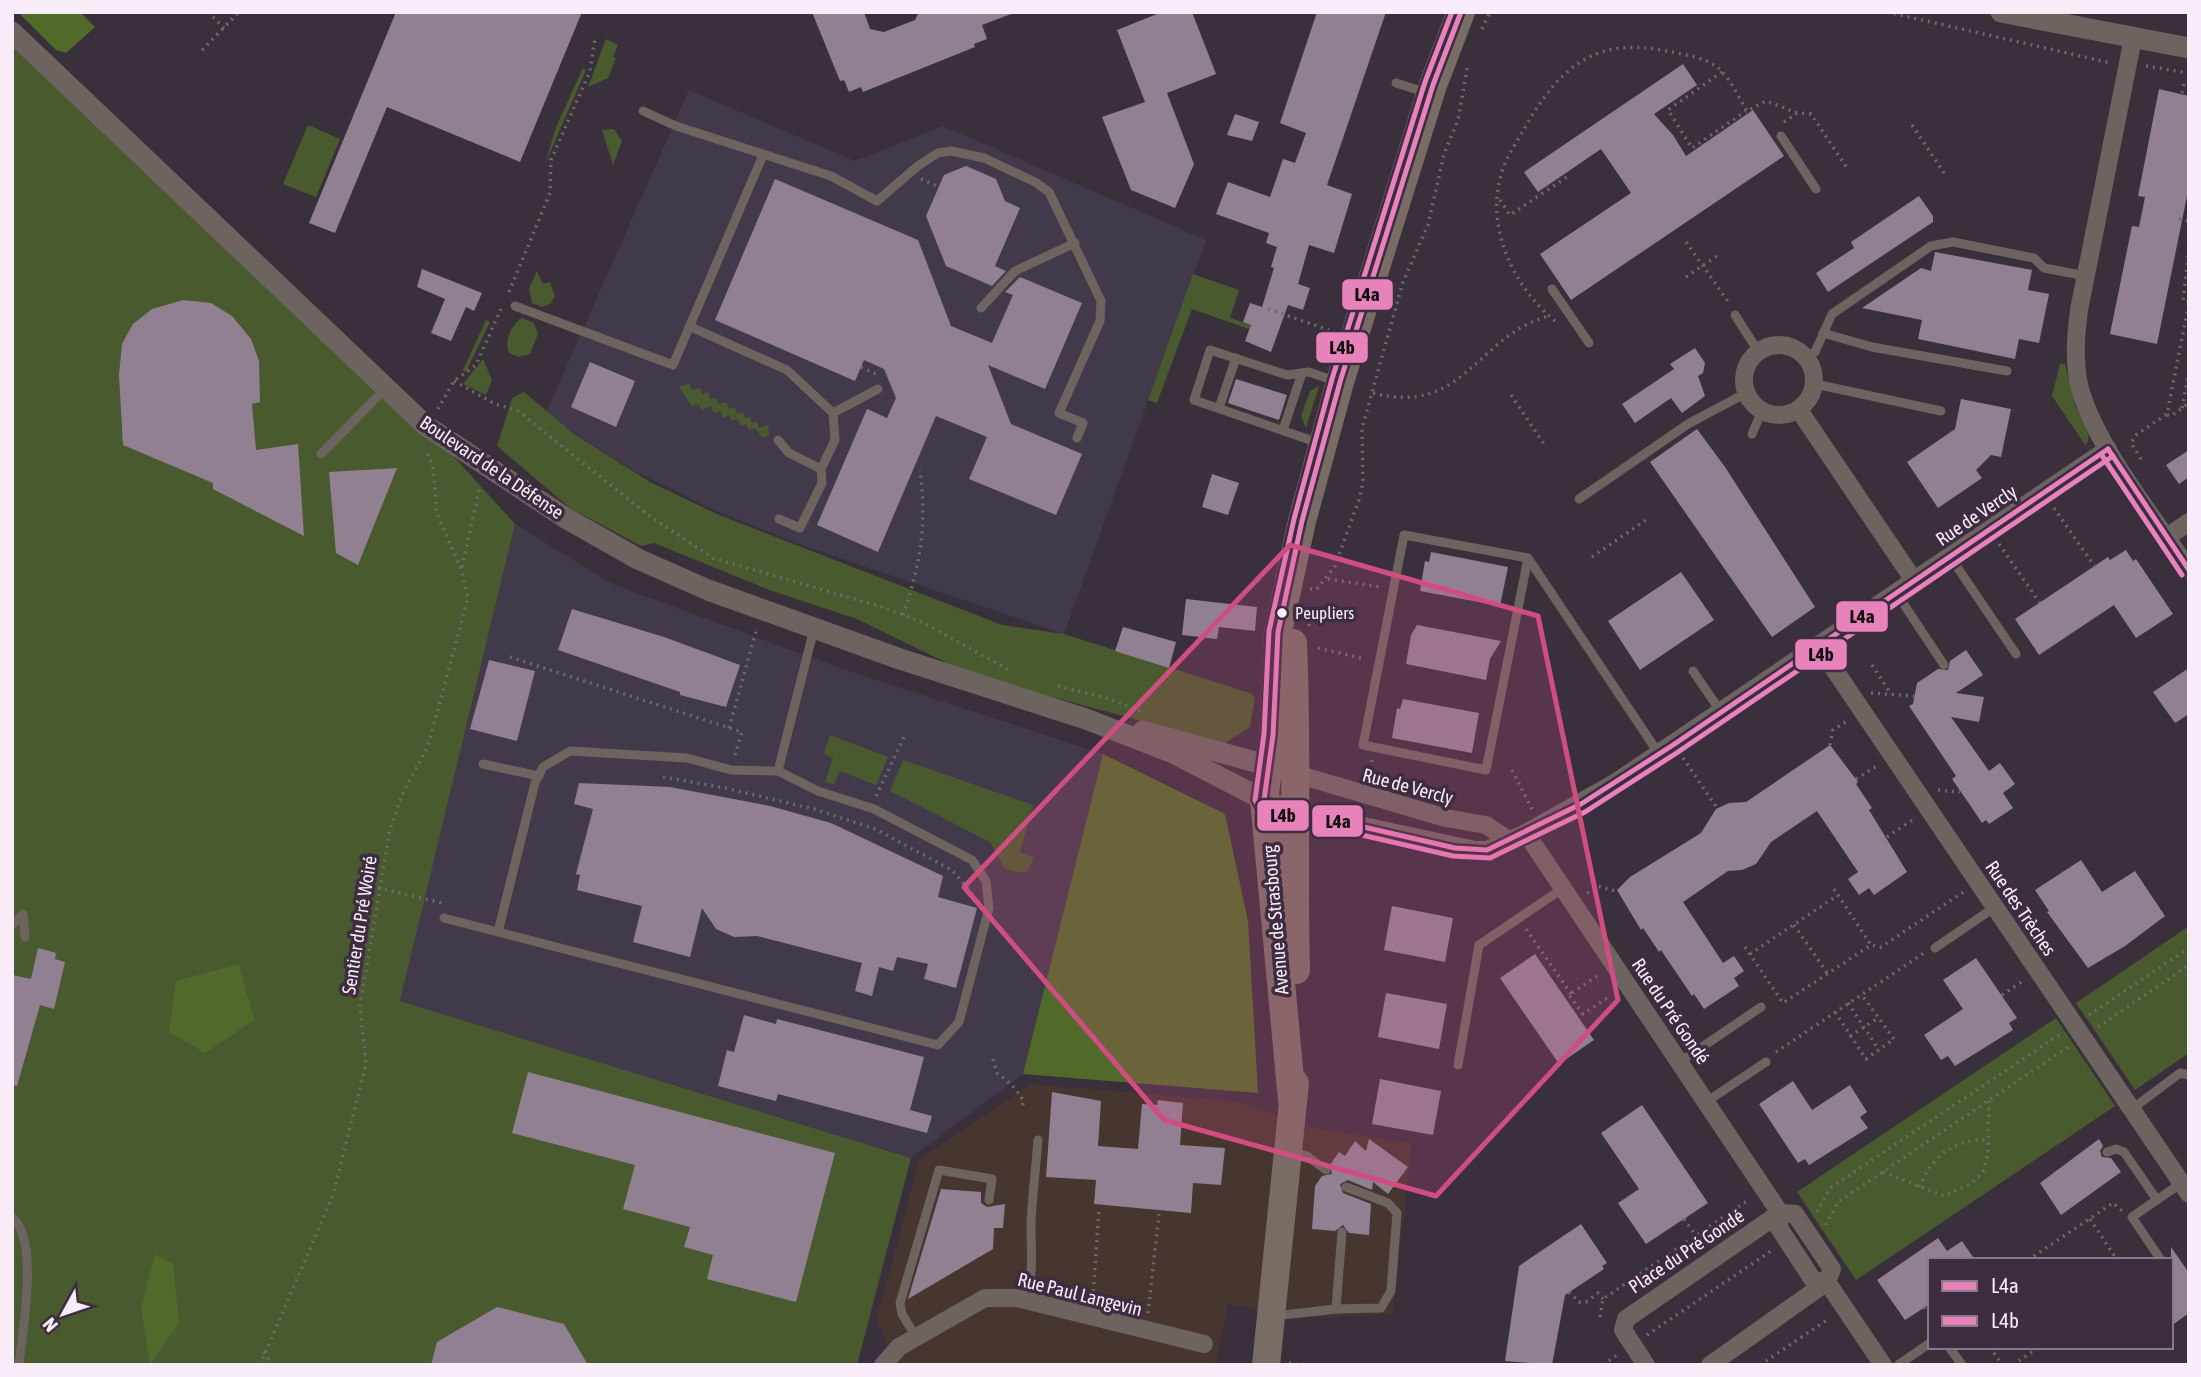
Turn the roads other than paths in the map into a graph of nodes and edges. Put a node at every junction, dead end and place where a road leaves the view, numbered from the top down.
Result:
1 (2001, 12) edge
2 (1474, 18) edge
3 (12, 32) edge
4 (2133, 38) junction
5 (2189, 48) edge
6 (1396, 83) dead end
7 (1431, 89) junction
8 (643, 111) dead end
9 (1781, 136) dead end
10 (763, 155) junction
11 (1816, 189) dead end
12 (1075, 243) junction
13 (2086, 276) junction
14 (1552, 289) dead end
15 (515, 306) dead end
16 (981, 308) dead end
17 (1734, 311) road end
18 (691, 327) junction
19 (1824, 333) junction
20 (1589, 343) dead end
21 (1758, 351) junction
22 (1236, 358) junction
23 (1808, 358) junction
24 (2007, 371) dead end
25 (1302, 373) junction
26 (1340, 382) junction
27 (1815, 384) junction
28 (384, 389) junction
29 (878, 389) dead end
30 (1746, 393) junction
31 (1219, 408) junction
32 (1799, 410) junction
33 (1762, 411) junction
34 (1941, 411) dead end
35 (833, 413) junction
36 (1283, 430) junction
37 (1752, 434) dead end
38 (1077, 438) dead end
39 (778, 440) dead end
40 (1323, 444) junction
41 (2108, 449) junction
42 (321, 454) dead end
43 (821, 469) junction
44 (1579, 499) dead end
45 (779, 519) dead end
46 (2189, 522) edge
47 (2167, 537) junction
48 (1528, 558) junction
49 (1951, 558) junction
50 (2189, 570) edge
51 (1299, 581) junction
52 (1915, 582) junction
53 (1897, 594) junction
54 (814, 629) junction
55 (1819, 647) junction
56 (2016, 654) dead end
57 (1944, 665) dead end
58 (1693, 671) dead end
59 (1721, 712) junction
60 (1086, 719) junction
61 (1666, 749) junction
62 (483, 764) dead end
63 (1268, 764) junction
64 (778, 771) junction
65 (1296, 774) junction
66 (539, 776) junction
67 (1264, 800) junction
68 (1294, 811) junction
69 (1534, 830) junction
70 (1507, 839) junction
71 (1562, 888) junction
72 (1995, 907) junction
73 (444, 918) dead end
74 (12, 925) edge
75 (498, 932) junction
76 (25, 937) dead end
77 (1935, 948) road end
78 (1760, 1007) dead end
79 (1679, 1062) junction
80 (1766, 1062) road end
81 (1458, 1065) dead end
82 (2189, 1075) edge
83 (1292, 1100) junction
84 (1706, 1102) junction
85 (2132, 1109) junction
86 (1038, 1140) dead end
87 (1287, 1151) junction
88 (2107, 1152) dead end
89 (1326, 1170) dead end
90 (2186, 1185) edge
91 (1346, 1187) dead end
92 (989, 1200) dead end
93 (2157, 1200) junction
94 (1780, 1213) junction
95 (12, 1217) edge
96 (1342, 1232) dead end
97 (2160, 1258) edge
98 (1827, 1282) junction
99 (1026, 1300) junction
100 (1336, 1309) junction
101 (1272, 1316) junction
102 (916, 1337) junction
103 (1204, 1344) dead end
104 (1928, 1344) edge
105 (1950, 1349) edge
106 (19, 1365) edge
107 (883, 1365) edge
108 (1266, 1365) edge
109 (1646, 1365) edge
110 (1710, 1365) edge
111 (1883, 1365) edge
112 (1898, 1365) edge
113 (1962, 1365) edge

1 - 4 street
2 - 7 main road, Avenue de Strasbourg
3 - 28 street, Boulevard de la Défense
4 - 5 street
4 - 13 street
6 - 7 lane
7 - 26 main road, Avenue de Strasbourg
8 - 10 lane
9 - 11 lane
10 - 12 lane
10 - 18 lane
12 - 16 lane
12 - 38 lane
13 - 19 lane
13 - 41 street
14 - 20 lane
15 - 18 lane
17 - 21 lane
18 - 35 lane
19 - 23 lane
19 - 24 lane
21 - 23 street
21 - 30 street
22 - 25 lane
22 - 31 lane
22 - 31 lane
23 - 27 street
25 - 26 lane
25 - 36 lane
26 - 40 main road, Avenue de Strasbourg
27 - 32 street
27 - 34 lane
28 - 42 lane
28 - 54 street, Boulevard de la Défense
29 - 35 lane
30 - 33 street
30 - 44 lane
31 - 36 lane
32 - 33 street
32 - 52 street
33 - 37 lane
35 - 43 lane
36 - 40 lane
39 - 43 lane
40 - 51 main road, Avenue de Strasbourg
41 - 47 street
41 - 49 street, Rue de Vercly
43 - 45 lane
46 - 47 street
47 - 50 street
48 - 48 lane
48 - 61 lane
49 - 52 street, Rue de Vercly
49 - 56 lane
51 - 63 main road, Avenue de Strasbourg
51 - 65 main road, Avenue de Strasbourg
52 - 53 street, Rue de Vercly
53 - 55 street, Rue de Vercly
53 - 57 lane
54 - 60 street, Boulevard de la Défense
54 - 64 lane
55 - 59 street, Rue de Vercly
55 - 72 street, Rue des Trèches
58 - 59 lane
59 - 61 street, Rue de Vercly
60 - 63 street, Boulevard de la Défense
60 - 67 street, Boulevard de la Défense
61 - 69 street, Rue de Vercly
62 - 66 lane
63 - 65 street, Boulevard de la Défense
63 - 67 main road, Avenue de Strasbourg
64 - 66 lane
64 - 75 lane
65 - 68 main road, Avenue de Strasbourg
65 - 70 street, Rue de Vercly
66 - 75 lane
67 - 68 street, Boulevard de la Défense
67 - 83 main road, Avenue de Strasbourg
68 - 70 street, Rue de Vercly
68 - 83 main road, Avenue de Strasbourg
69 - 70 street, Rue de Vercly
69 - 71 street, Rue du Pré Gondé
71 - 79 street, Rue du Pré Gondé
71 - 81 lane
72 - 77 lane
72 - 85 street, Rue des Trèches
73 - 75 lane
74 - 76 lane
78 - 79 lane
79 - 84 street, Rue du Pré Gondé
80 - 84 lane
82 - 85 lane
83 - 87 main road, Avenue de Strasbourg
84 - 94 street, Rue du Pré Gondé
85 - 90 street, Rue des Trèches
86 - 99 lane
87 - 89 lane
87 - 101 main road, Avenue de Strasbourg
88 - 93 lane
90 - 93 lane
91 - 100 lane
92 - 102 lane
93 - 97 lane
94 - 98 street, Rue du Pré Gondé
94 - 98 street, Rue du Pré Gondé
94 - 109 street, Place du Pré Gondé
95 - 106 lane
96 - 100 lane
98 - 110 street
98 - 111 street, Rue du Pré Gondé
99 - 102 street, Rue Paul Langevin
99 - 103 street, Rue Paul Langevin
100 - 101 lane
101 - 108 main road, Avenue de Strasbourg
102 - 107 street, Rue Paul Langevin
104 - 112 lane
105 - 113 lane

